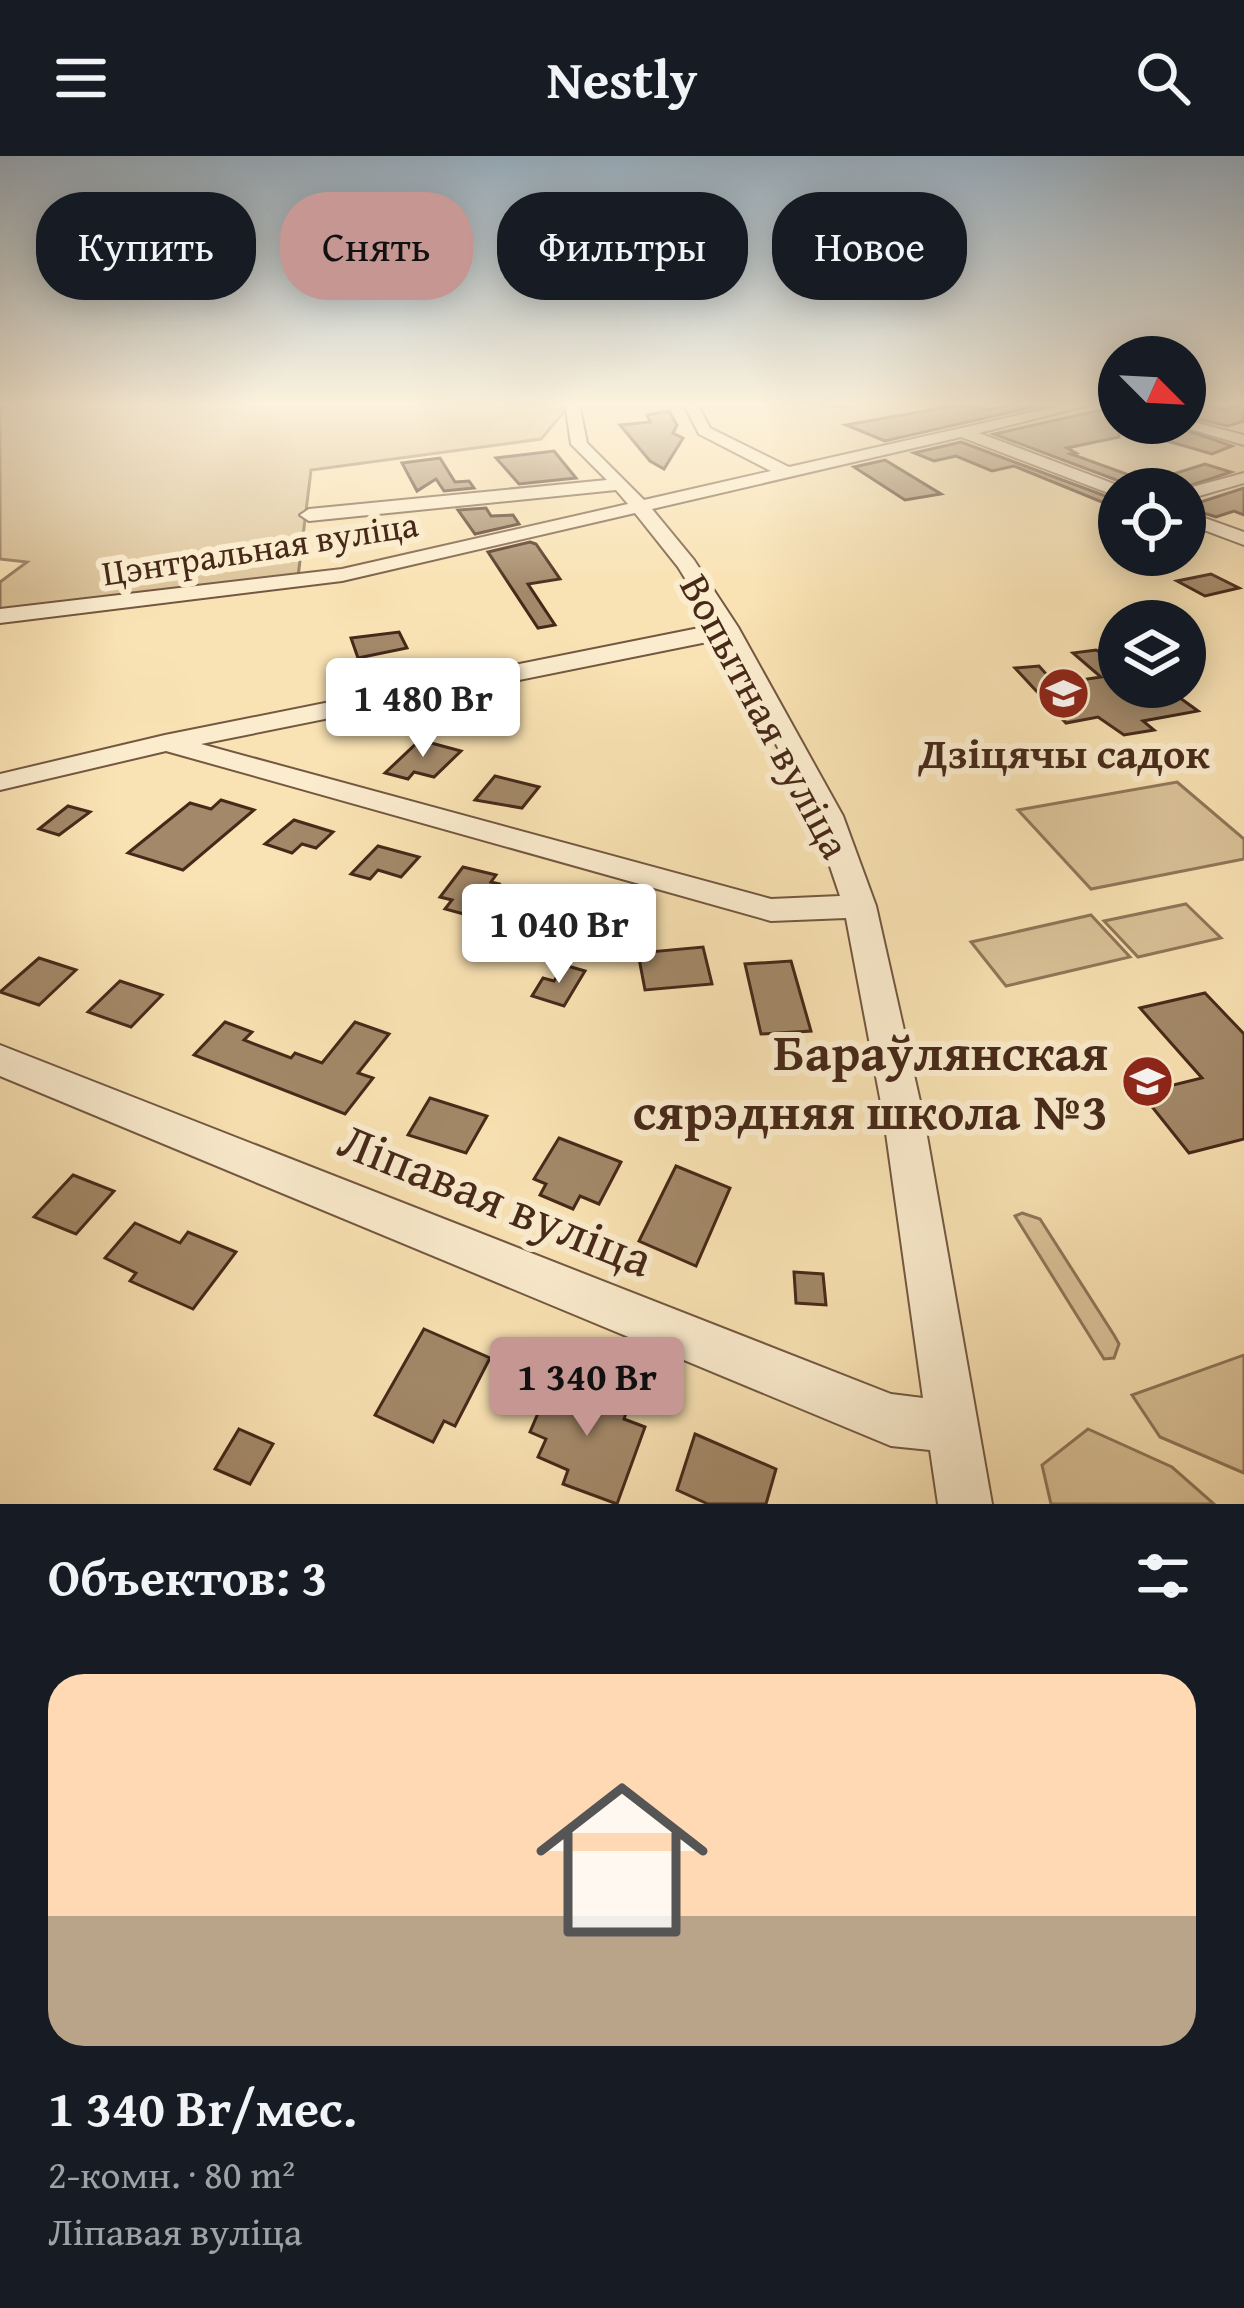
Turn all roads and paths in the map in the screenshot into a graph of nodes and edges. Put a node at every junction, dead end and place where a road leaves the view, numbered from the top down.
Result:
1 (602, 466) edge
2 (776, 466) edge
3 (815, 466) edge
4 (1050, 466) edge
5 (788, 472) junction
6 (1244, 478) edge
7 (621, 484) junction
8 (1098, 484) edge
9 (1206, 489) edge
10 (640, 508) junction
11 (309, 514) dead end
12 (1206, 524) edge
13 (1244, 538) edge
14 (0, 616) edge
15 (727, 627) junction
16 (165, 743) junction
17 (39, 776) junction
18 (0, 782) edge
19 (0, 801) edge
20 (860, 906) junction
21 (0, 1060) edge
22 (954, 1427) junction
23 (965, 1504) edge

1 - 7 street, Вопытная вуліца
2 - 5 street
3 - 5 street, Цэнтральная вуліца
4 - 8 street
5 - 10 street, Цэнтральная вуліца
6 - 9 street
7 - 10 street, Вопытная вуліца
7 - 11 street
10 - 14 street, Цэнтральная вуліца
10 - 15 street, Вопытная вуліца
12 - 13 street
15 - 16 street
15 - 20 street, Вопытная вуліца
16 - 17 street
16 - 20 street
17 - 18 street
17 - 19 street
20 - 22 street, Вопытная вуліца
21 - 22 street, Ліпавая вуліца
22 - 23 street, Вопытная вуліца

